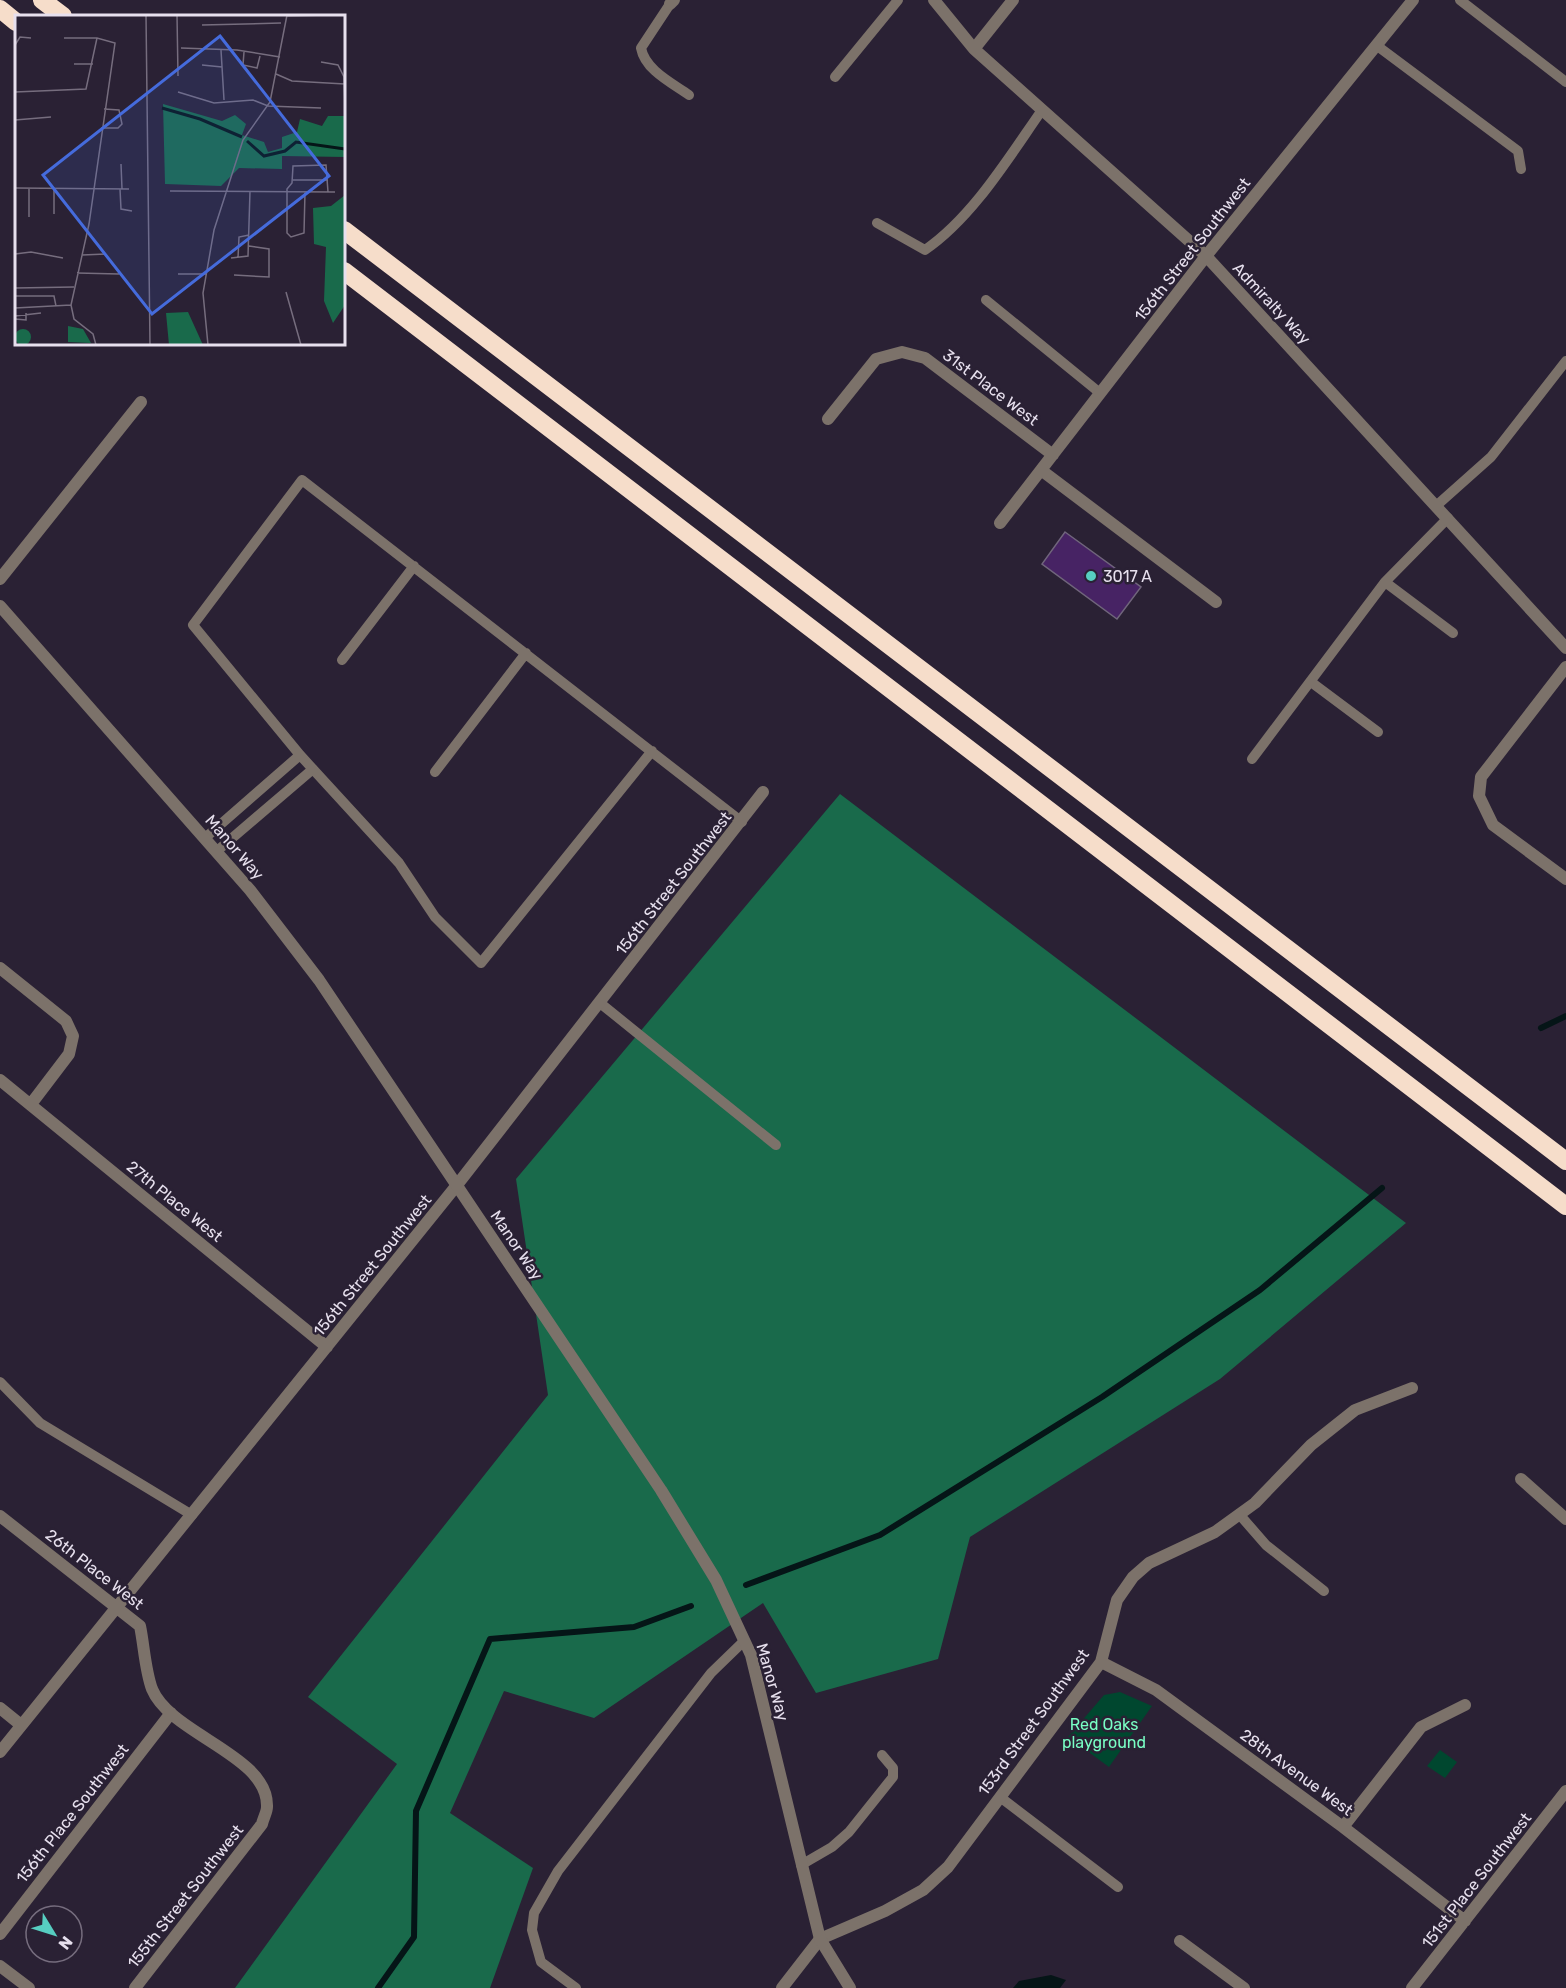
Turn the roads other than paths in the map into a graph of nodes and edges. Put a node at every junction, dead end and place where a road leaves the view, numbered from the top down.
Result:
1 (42, 0) edge
2 (898, 0) edge
3 (934, 0) edge
4 (1013, 0) edge
5 (1413, 0) edge
6 (1463, 1) edge
7 (672, 2) edge
8 (0, 9) edge
9 (62, 15) edge
10 (15, 21) edge
11 (1376, 45) junction
12 (974, 49) junction
13 (835, 77) dead end
14 (1566, 82) edge
15 (689, 95) dead end
16 (1042, 110) junction
17 (1521, 169) dead end
18 (877, 223) dead end
19 (345, 231) edge
20 (1206, 256) junction
21 (345, 272) edge
22 (986, 300) dead end
23 (1566, 361) edge
24 (1100, 393) junction
25 (141, 402) dead end
26 (828, 419) dead end
27 (1053, 454) junction
28 (1041, 470) junction
29 (1436, 506) junction
30 (1448, 518) junction
31 (1000, 523) dead end
32 (414, 566) junction
33 (0, 579) edge
34 (1386, 582) junction
35 (1216, 602) dead end
36 (0, 606) edge
37 (1453, 633) dead end
38 (1566, 648) edge
39 (526, 653) junction
40 (342, 660) dead end
41 (1566, 667) edge
42 (1311, 682) junction
43 (1378, 732) dead end
44 (652, 751) junction
45 (300, 756) junction
46 (1252, 759) dead end
47 (313, 769) junction
48 (435, 772) dead end
49 (763, 792) dead end
50 (742, 822) junction
51 (205, 838) junction
52 (216, 851) junction
53 (1566, 879) edge
54 (0, 968) edge
55 (600, 1003) junction
56 (0, 1080) edge
57 (31, 1104) junction
58 (776, 1145) dead end
59 (1566, 1161) edge
60 (457, 1185) junction
61 (1566, 1206) edge
62 (327, 1347) junction
63 (0, 1382) edge
64 (1412, 1388) dead end
65 (1521, 1479) dead end
66 (1239, 1514) junction
67 (192, 1515) junction
68 (0, 1516) edge
69 (1566, 1519) edge
70 (1324, 1590) dead end
71 (118, 1607) junction
72 (744, 1641) junction
73 (1101, 1662) junction
74 (1465, 1705) dead end
75 (0, 1708) edge
76 (171, 1713) junction
77 (21, 1725) junction
78 (0, 1752) edge
79 (882, 1755) dead end
80 (1566, 1791) edge
81 (1000, 1797) junction
82 (262, 1824) joint
83 (1343, 1827) junction
84 (801, 1865) junction
85 (1118, 1887) dead end
86 (1465, 1921) junction
87 (0, 1934) edge
88 (820, 1939) junction
89 (1180, 1941) dead end
90 (0, 1966) edge
91 (29, 1988) edge
92 (135, 1988) edge
93 (576, 1988) edge
94 (782, 1988) edge
95 (850, 1988) edge
96 (1244, 1988) edge
97 (1412, 1988) edge

1 - 9 highway
2 - 13 lane
3 - 12 street, Admiralty Way
4 - 12 street
5 - 11 street, 156th Street Southwest
6 - 14 lane
7 - 15 lane
8 - 10 highway
11 - 17 lane
11 - 20 street, 156th Street Southwest
12 - 16 street, Admiralty Way
16 - 18 lane
16 - 20 street, Admiralty Way
19 - 59 highway
20 - 24 street, 156th Street Southwest
20 - 29 street, Admiralty Way
21 - 61 highway
22 - 24 lane
23 - 29 lane
24 - 27 street, 156th Street Southwest
25 - 33 street
26 - 27 street, 31st Place West
27 - 28 street, 156th Street Southwest
28 - 31 street, 156th Street Southwest
28 - 35 street
29 - 30 street, Admiralty Way
30 - 34 lane
30 - 38 street, Admiralty Way
32 - 39 lane
32 - 40 lane
32 - 45 lane
34 - 37 lane
34 - 42 lane
36 - 51 street, Manor Way
39 - 44 lane
39 - 48 lane
41 - 53 street
42 - 43 lane
42 - 46 lane
44 - 47 lane
44 - 50 lane
45 - 47 lane
45 - 51 lane
47 - 52 lane
49 - 50 street, 156th Street Southwest
50 - 55 street, 156th Street Southwest
51 - 52 street, Manor Way
52 - 60 street, Manor Way
54 - 57 street
55 - 58 lane
55 - 60 street, 156th Street Southwest
56 - 57 street, 27th Place West
57 - 62 street, 27th Place West
60 - 62 street, 156th Street Southwest
60 - 72 street, Manor Way
62 - 67 street, 156th Street Southwest
63 - 67 lane
64 - 66 street, 153rd Street Southwest
65 - 69 street
66 - 70 lane
66 - 73 street, 153rd Street Southwest
67 - 71 street, 156th Street Southwest
68 - 71 street, 26th Place West
71 - 76 street, 26th Place West
71 - 77 street, 156th Street Southwest
72 - 84 street, Manor Way
72 - 93 lane
73 - 81 street, 153rd Street Southwest
73 - 83 street, 28th Avenue West
74 - 83 street
75 - 77 street
76 - 82 street, 26th Place West
76 - 87 street, 156th Place Southwest
77 - 78 street, 156th Street Southwest
79 - 84 lane
80 - 86 street, 151st Place Southwest
81 - 85 lane
81 - 88 street, 153rd Street Southwest
82 - 92 street, 155th Street Southwest
83 - 86 street, 28th Avenue West
84 - 88 street, Manor Way
86 - 97 street, 151st Place Southwest
88 - 94 street, 153rd Street Southwest
88 - 95 street, Manor Way
89 - 96 street
90 - 91 street

